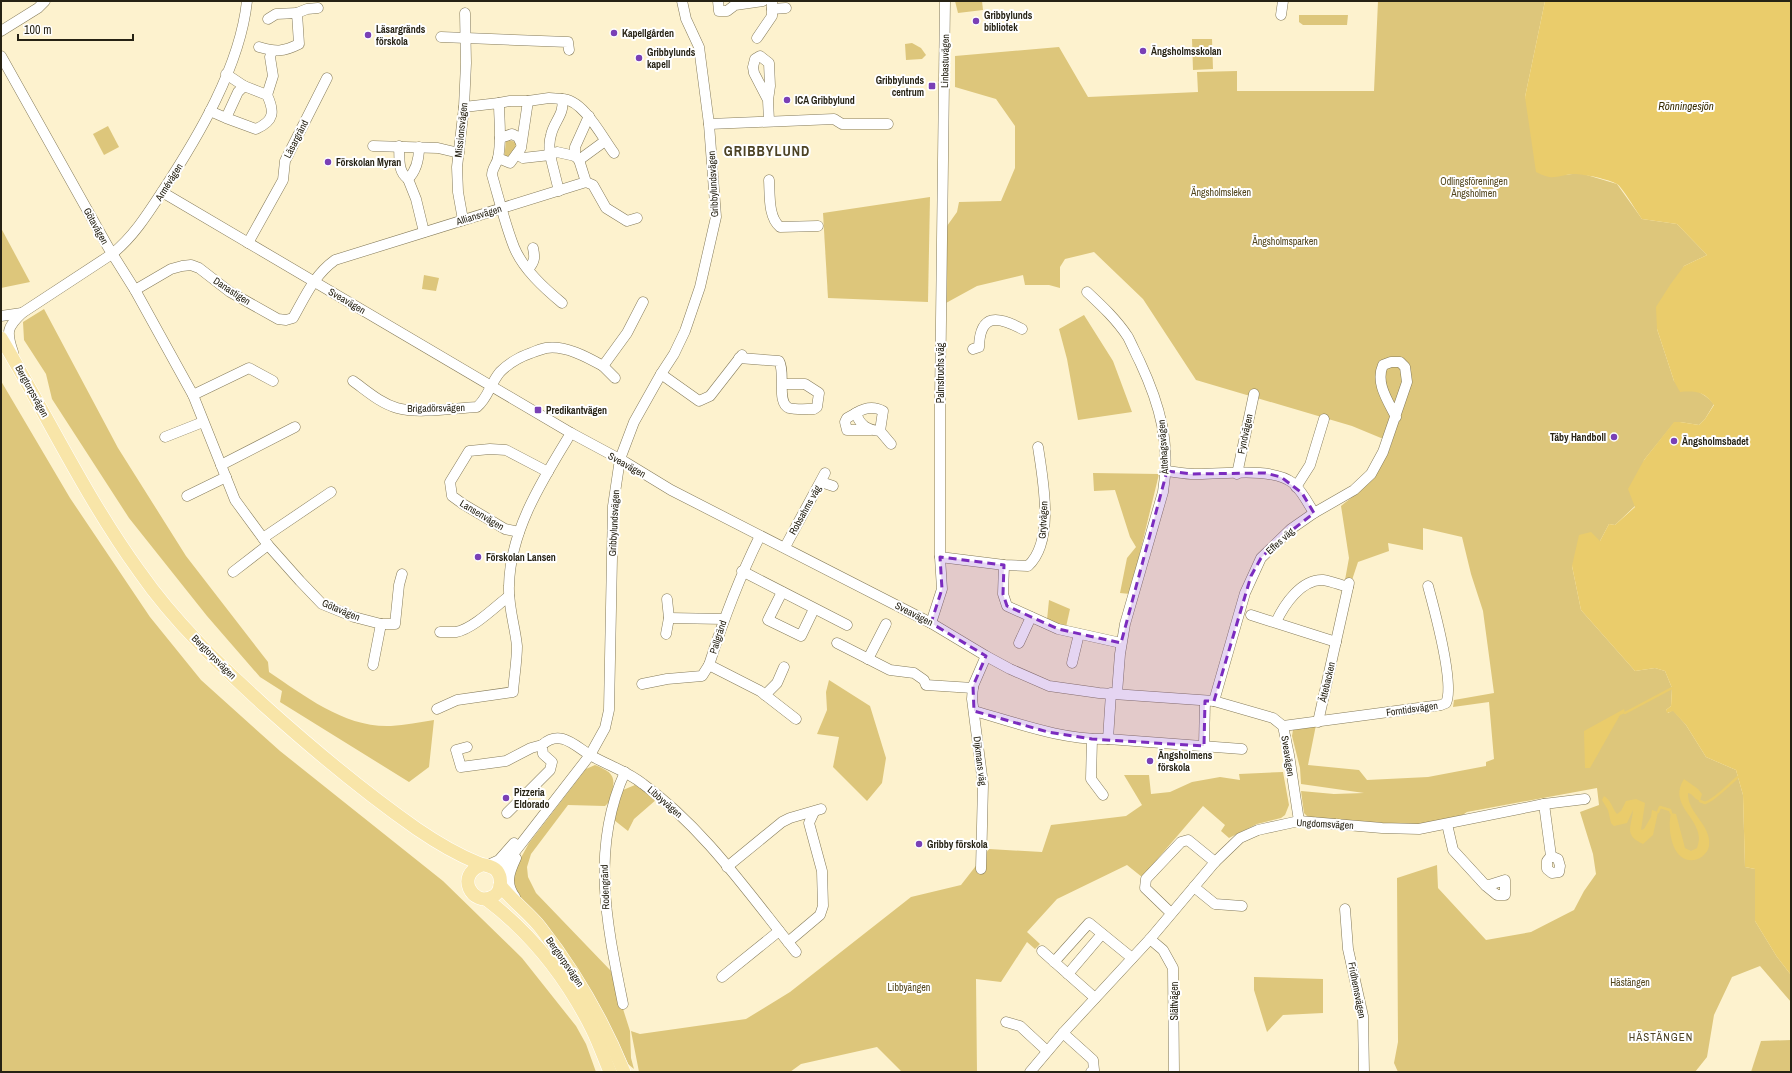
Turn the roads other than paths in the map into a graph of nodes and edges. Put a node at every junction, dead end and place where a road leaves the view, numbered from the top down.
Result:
1 (45, 1) edge
2 (247, 1) edge
3 (682, 1) edge
4 (718, 1) edge
5 (763, 1) edge
6 (945, 1) edge
7 (1283, 1) edge
8 (772, 5) edge
9 (318, 8) dead end
10 (786, 8) dead end
11 (297, 13) junction
12 (465, 13) dead end
13 (1281, 15) dead end
14 (268, 19) dead end
15 (1, 31) edge
16 (440, 37) dead end
17 (757, 38) dead end
18 (465, 39) junction
19 (258, 47) dead end
20 (568, 50) dead end
21 (272, 51) junction
22 (1, 56) edge
23 (226, 74) junction
24 (327, 78) dead end
25 (244, 86) junction
26 (267, 95) junction
27 (562, 99) junction
28 (768, 100) dead end
29 (528, 101) junction
30 (499, 104) junction
31 (464, 107) junction
32 (210, 111) junction
33 (589, 116) junction
34 (226, 118) junction
35 (769, 121) junction
36 (944, 121) joint
37 (709, 124) junction
38 (888, 124) dead end
39 (500, 138) junction
40 (604, 141) junction
41 (522, 143) junction
42 (373, 146) dead end
43 (400, 146) junction
44 (418, 147) junction
45 (459, 153) junction
46 (614, 153) dead end
47 (517, 154) junction
48 (550, 155) junction
49 (498, 158) junction
50 (577, 158) junction
51 (408, 179) junction
52 (769, 180) dead end
53 (586, 182) junction
54 (560, 191) junction
55 (162, 192) junction
56 (502, 208) junction
57 (637, 218) dead end
58 (463, 220) junction
59 (818, 226) dead end
60 (424, 232) junction
61 (248, 243) junction
62 (533, 248) dead end
63 (112, 254) junction
64 (528, 269) junction
65 (314, 281) junction
66 (136, 290) junction
67 (1087, 292) dead end
68 (642, 302) dead end
69 (562, 303) dead end
70 (22, 312) junction
71 (1, 316) edge
72 (1022, 329) dead end
73 (1, 338) edge
74 (1, 349) edge
75 (973, 349) dead end
76 (17, 364) junction
77 (603, 366) junction
78 (661, 374) junction
79 (615, 378) dead end
80 (273, 381) dead end
81 (353, 381) dead end
82 (783, 384) dead end
83 (491, 385) junction
84 (1254, 394) dead end
85 (193, 395) junction
86 (856, 413) junction
87 (1396, 417) junction
88 (1324, 419) dead end
89 (203, 422) junction
90 (50, 424) junction
91 (295, 427) dead end
92 (876, 430) junction
93 (571, 433) junction
94 (165, 437) dead end
95 (891, 444) dead end
96 (1038, 447) dead end
97 (620, 459) junction
98 (221, 465) junction
99 (1167, 471) junction
100 (548, 472) junction
101 (1237, 474) junction
102 (226, 477) junction
103 (833, 486) dead end
104 (1296, 487) junction
105 (331, 492) dead end
106 (187, 496) dead end
107 (1314, 513) junction
108 (519, 532) junction
109 (760, 536) junction
110 (265, 541) junction
111 (785, 547) junction
112 (940, 557) junction
113 (1004, 565) junction
114 (742, 571) junction
115 (233, 572) dead end
116 (402, 574) dead end
117 (1428, 586) dead end
118 (782, 592) junction
119 (508, 596) junction
120 (667, 599) dead end
121 (814, 609) junction
122 (1251, 614) dead end
123 (1032, 617) junction
124 (669, 618) junction
125 (724, 619) junction
126 (1276, 622) junction
127 (931, 623) junction
128 (381, 624) junction
129 (886, 624) dead end
130 (847, 625) dead end
131 (440, 632) dead end
132 (666, 634) dead end
133 (1079, 634) junction
134 (1336, 642) junction
135 (837, 643) dead end
136 (1019, 643) dead end
137 (1122, 643) junction
138 (986, 656) junction
139 (868, 659) junction
140 (1072, 662) dead end
141 (373, 665) dead end
142 (709, 665) junction
143 (784, 667) dead end
144 (642, 684) dead end
145 (973, 688) junction
146 (1114, 693) junction
147 (765, 695) junction
148 (1210, 701) junction
149 (437, 709) dead end
150 (974, 711) junction
151 (796, 719) dead end
152 (1318, 722) junction
153 (1283, 726) junction
154 (1092, 739) junction
155 (1108, 739) junction
156 (542, 745) junction
157 (1204, 746) junction
158 (467, 747) dead end
159 (1242, 750) dead end
160 (590, 755) junction
161 (625, 772) junction
162 (1103, 795) dead end
163 (1585, 799) dead end
164 (1544, 804) junction
165 (506, 813) dead end
166 (1299, 821) junction
167 (1447, 824) junction
168 (535, 825) junction
169 (433, 840) junction
170 (1551, 856) dead end
171 (1215, 862) junction
172 (485, 865) junction
173 (727, 867) junction
174 (981, 869) dead end
175 (468, 876) junction
176 (500, 882) junction
177 (1486, 886) dead end
178 (1194, 887) junction
179 (486, 899) junction
180 (1242, 906) dead end
181 (1345, 909) dead end
182 (1171, 913) junction
183 (539, 926) junction
184 (779, 931) junction
185 (1102, 934) junction
186 (1150, 939) junction
187 (788, 942) junction
188 (1042, 951) dead end
189 (796, 952) dead end
190 (1132, 958) junction
191 (1054, 962) junction
192 (1068, 974) junction
193 (722, 977) dead end
194 (1096, 998) junction
195 (623, 1004) dead end
196 (1006, 1022) dead end
197 (1063, 1033) junction
198 (1047, 1051) junction
199 (610, 1072) edge
200 (624, 1072) edge
201 (1030, 1072) edge
202 (1091, 1072) edge
203 (1174, 1072) edge
204 (1364, 1072) edge

1 - 15 street
2 - 23 street, Armévägen
3 - 37 street, Gribbylundsvägen
4 - 5 street
6 - 36 street, Linbastuvägen
7 - 13 street
8 - 10 street
8 - 17 street
9 - 11 street
11 - 14 street
11 - 21 street
12 - 18 street, Missionsvägen
16 - 18 street
18 - 20 street
18 - 31 street, Missionsvägen
19 - 21 street
21 - 26 street
22 - 63 street, Götavägen
23 - 25 street
23 - 32 street, Armévägen
24 - 61 street, Läsargränd
25 - 26 street
25 - 34 street
26 - 34 street
27 - 29 street
27 - 33 street
27 - 48 street
28 - 35 street
29 - 30 street
29 - 41 street
30 - 31 street
30 - 39 street
31 - 45 street, Missionsvägen
32 - 34 street
32 - 55 street, Armévägen
33 - 40 street
33 - 50 street
35 - 37 street
35 - 38 street
36 - 112 street, Palmstruchs väg
37 - 78 street, Gribbylundsvägen
39 - 41 street
39 - 49 street
40 - 46 street
40 - 50 street
41 - 47 street
42 - 43 street
43 - 44 street
43 - 51 street
44 - 45 street
44 - 51 street
45 - 58 street, Missionsvägen
47 - 48 street
47 - 49 street
48 - 50 street
48 - 54 street
49 - 56 street
50 - 53 street
51 - 60 street
52 - 59 street
53 - 54 street, Alliansvägen
53 - 57 street
54 - 56 street, Alliansvägen
55 - 61 street, Sveavägen
55 - 63 street, Armévägen
56 - 58 street, Alliansvägen
56 - 64 street
58 - 60 street, Alliansvägen
60 - 65 street, Alliansvägen
61 - 65 street, Sveavägen
62 - 64 street
63 - 66 street, Götavägen
63 - 70 street, Armévägen
64 - 69 street
65 - 66 street, Danastigen
65 - 83 street, Sveavägen
66 - 85 street, Götavägen
67 - 99 street, Ättehagsvägen
68 - 77 street
70 - 71 street, Armévägen
70 - 76 street, Armévägen
72 - 75 street
73 - 76 main road, Bergtorpsvägen
74 - 90 main road, Bergtorpsvägen
76 - 90 main road, Bergtorpsvägen
77 - 79 street
77 - 83 street
78 - 82 street
78 - 97 street, Gribbylundsvägen
80 - 85 street
81 - 83 street, Brigadörsvägen
83 - 93 street, Sveavägen
84 - 101 street, Fyndvägen
85 - 89 street, Götavägen
86 - 92 street
86 - 92 street
86 - 92 street
87 - 87 street, Effes väg
87 - 107 street, Effes väg
88 - 104 street
89 - 94 street
89 - 98 street, Götavägen
90 - 169 main road, Bergtorpsvägen
91 - 98 street
92 - 95 street
93 - 97 street, Sveavägen
93 - 100 street
96 - 113 street, Grytvägen
97 - 109 street, Sveavägen
97 - 160 street, Gribbylundsvägen
98 - 102 street, Götavägen
99 - 101 street
99 - 137 street, Ättehagsvägen
100 - 108 street
100 - 108 street, Lansenvägen
101 - 104 street
102 - 106 street
102 - 110 street, Götavägen
103 - 111 street, Robsahms väg
104 - 107 street
105 - 110 street
107 - 148 street, Effes väg
108 - 119 street
109 - 111 street, Sveavägen
109 - 114 street, Pallgränd
110 - 115 street
110 - 128 street, Götavägen
111 - 127 street, Sveavägen
112 - 113 street, Grytvägen
112 - 127 street, Palmstruchs väg
113 - 123 street
114 - 118 street
114 - 125 street, Pallgränd
116 - 128 street
117 - 152 street, Forntidsvägen
118 - 121 street
118 - 121 street
119 - 131 street
119 - 149 street
120 - 124 street
121 - 130 street
122 - 126 street
123 - 133 street
123 - 136 street
124 - 125 street
124 - 132 street
125 - 142 street, Pallgränd
126 - 134 street
126 - 134 street, Ättebacken
127 - 138 street, Sveavägen
128 - 141 street
129 - 139 street
133 - 137 street
133 - 140 street
134 - 152 street, Ättebacken
135 - 139 street
137 - 146 street, Ättehagsvägen
138 - 145 street, Dijkmans väg
138 - 146 street, Sveavägen
139 - 145 street
142 - 144 street
142 - 147 street, Pallgränd
143 - 147 street
145 - 150 street, Dijkmans väg
146 - 148 street, Sveavägen
146 - 155 street
147 - 151 street, Pallgränd
148 - 153 street, Sveavägen
148 - 157 street
150 - 154 street
150 - 174 street, Dijkmans väg
152 - 153 street, Forntidsvägen
153 - 166 street, Sveavägen
154 - 155 street
154 - 162 street
155 - 157 street
156 - 158 street, Libbyvägen
156 - 160 street, Libbyvägen
156 - 165 street
157 - 159 street
160 - 161 street, Libbyvägen
160 - 168 street, Gribbylundsvägen
161 - 173 street, Libbyvägen
161 - 195 street, Rodengränd
163 - 164 street, Ungdomsvägen
164 - 167 street, Ungdomsvägen
164 - 170 street
166 - 167 street, Ungdomsvägen
166 - 171 street, Ungdomsvägen
167 - 177 street
168 - 172 street, Gribbylundsvägen
168 - 176 street, Gribbylundsvägen
168 - 183 street
169 - 172 main road, Bergtorpsvägen
169 - 175 main road, Bergtorpsvägen
171 - 178 street, Ungdomsvägen
171 - 182 street
172 - 175 main road
172 - 176 main road, Bergtorpsvägen
173 - 184 street, Libbyvägen
173 - 187 street
175 - 179 main road, Bergtorpsvägen
176 - 179 main road
176 - 183 main road, Bergtorpsvägen
178 - 180 street
178 - 182 street, Ungdomsvägen
179 - 199 main road, Bergtorpsvägen
181 - 204 street, Fridhemsvägen
182 - 186 street, Ungdomsvägen
183 - 200 main road, Bergtorpsvägen
184 - 187 street, Libbyvägen
184 - 193 street
185 - 190 street
185 - 191 street
185 - 192 street
186 - 190 street, Ungdomsvägen
186 - 203 street, Slättvägen
187 - 189 street, Libbyvägen
188 - 191 street
190 - 194 street, Ungdomsvägen
191 - 192 street
192 - 194 street
194 - 197 street, Ungdomsvägen
196 - 198 street
197 - 198 street, Ungdomsvägen
197 - 202 street
198 - 201 street, Ungdomsvägen

